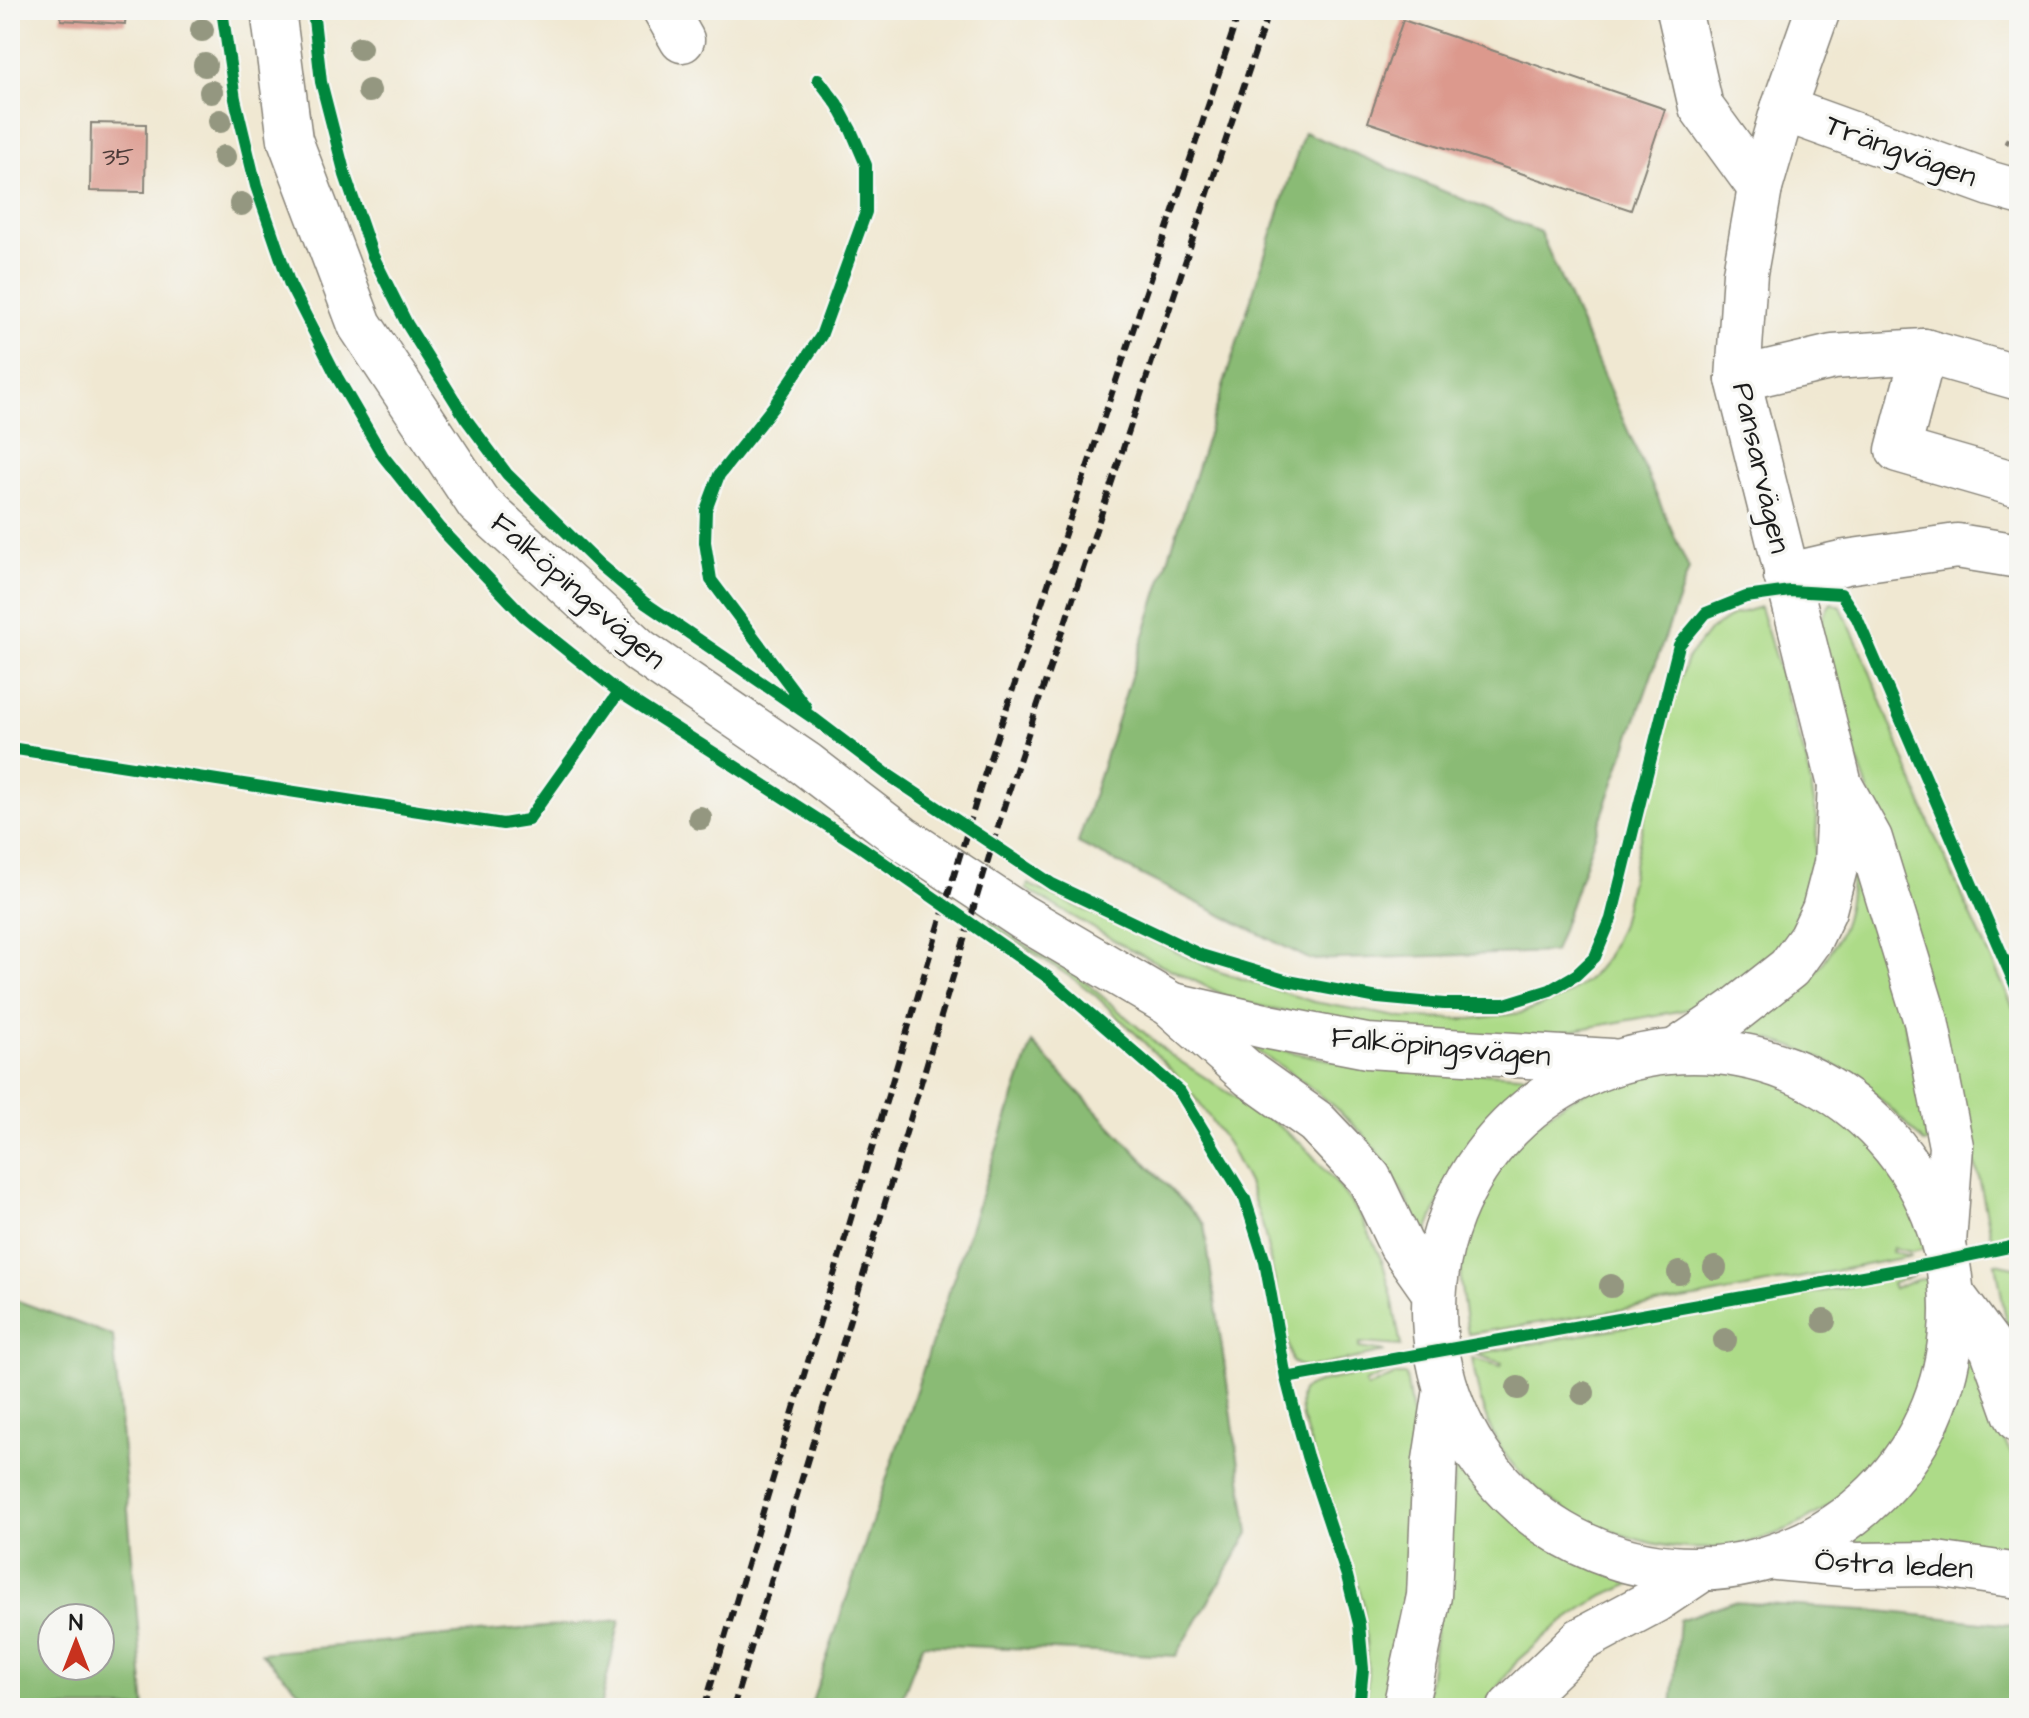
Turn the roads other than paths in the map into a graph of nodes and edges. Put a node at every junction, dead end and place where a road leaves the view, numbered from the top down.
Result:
1 (273, 10) edge
2 (1679, 10) edge
3 (1818, 10) edge
4 (1783, 109) junction
5 (1760, 188) junction
6 (2019, 192) edge
7 (1924, 351) junction
8 (2019, 378) edge
9 (1738, 379) junction
10 (2019, 485) edge
11 (2019, 556) edge
12 (1786, 576) junction
13 (1840, 785) junction
14 (1170, 1004) junction
15 (1676, 1051) junction
16 (1619, 1061) junction
17 (1944, 1243) junction
18 (1434, 1292) junction
19 (1952, 1294) junction
20 (1446, 1389) junction
21 (2019, 1420) edge
22 (1769, 1558) junction
23 (1704, 1568) junction
24 (2019, 1576) edge
25 (1405, 1708) edge
26 (1510, 1708) edge

1 - 14 main road, Falköpingsvägen
2 - 5 main road
3 - 4 main road, Pansarvägen
4 - 5 main road, Pansarvägen
4 - 6 main road, Trängvägen
5 - 9 main road, Pansarvägen
7 - 8 main road
7 - 9 main road
7 - 10 main road
9 - 12 main road, Pansarvägen
11 - 12 main road
12 - 13 main road, Pansarvägen
13 - 15 main road, Pansarvägen
13 - 17 main road, Pansarvägen
14 - 16 main road, Falköpingsvägen
14 - 18 main road, Falköpingsvägen
15 - 16 main road
15 - 17 main road
16 - 18 main road
17 - 19 main road
18 - 20 main road
19 - 21 main road
19 - 22 main road
20 - 23 main road
20 - 25 main road
22 - 23 main road
22 - 24 main road, Östra leden
23 - 26 main road

